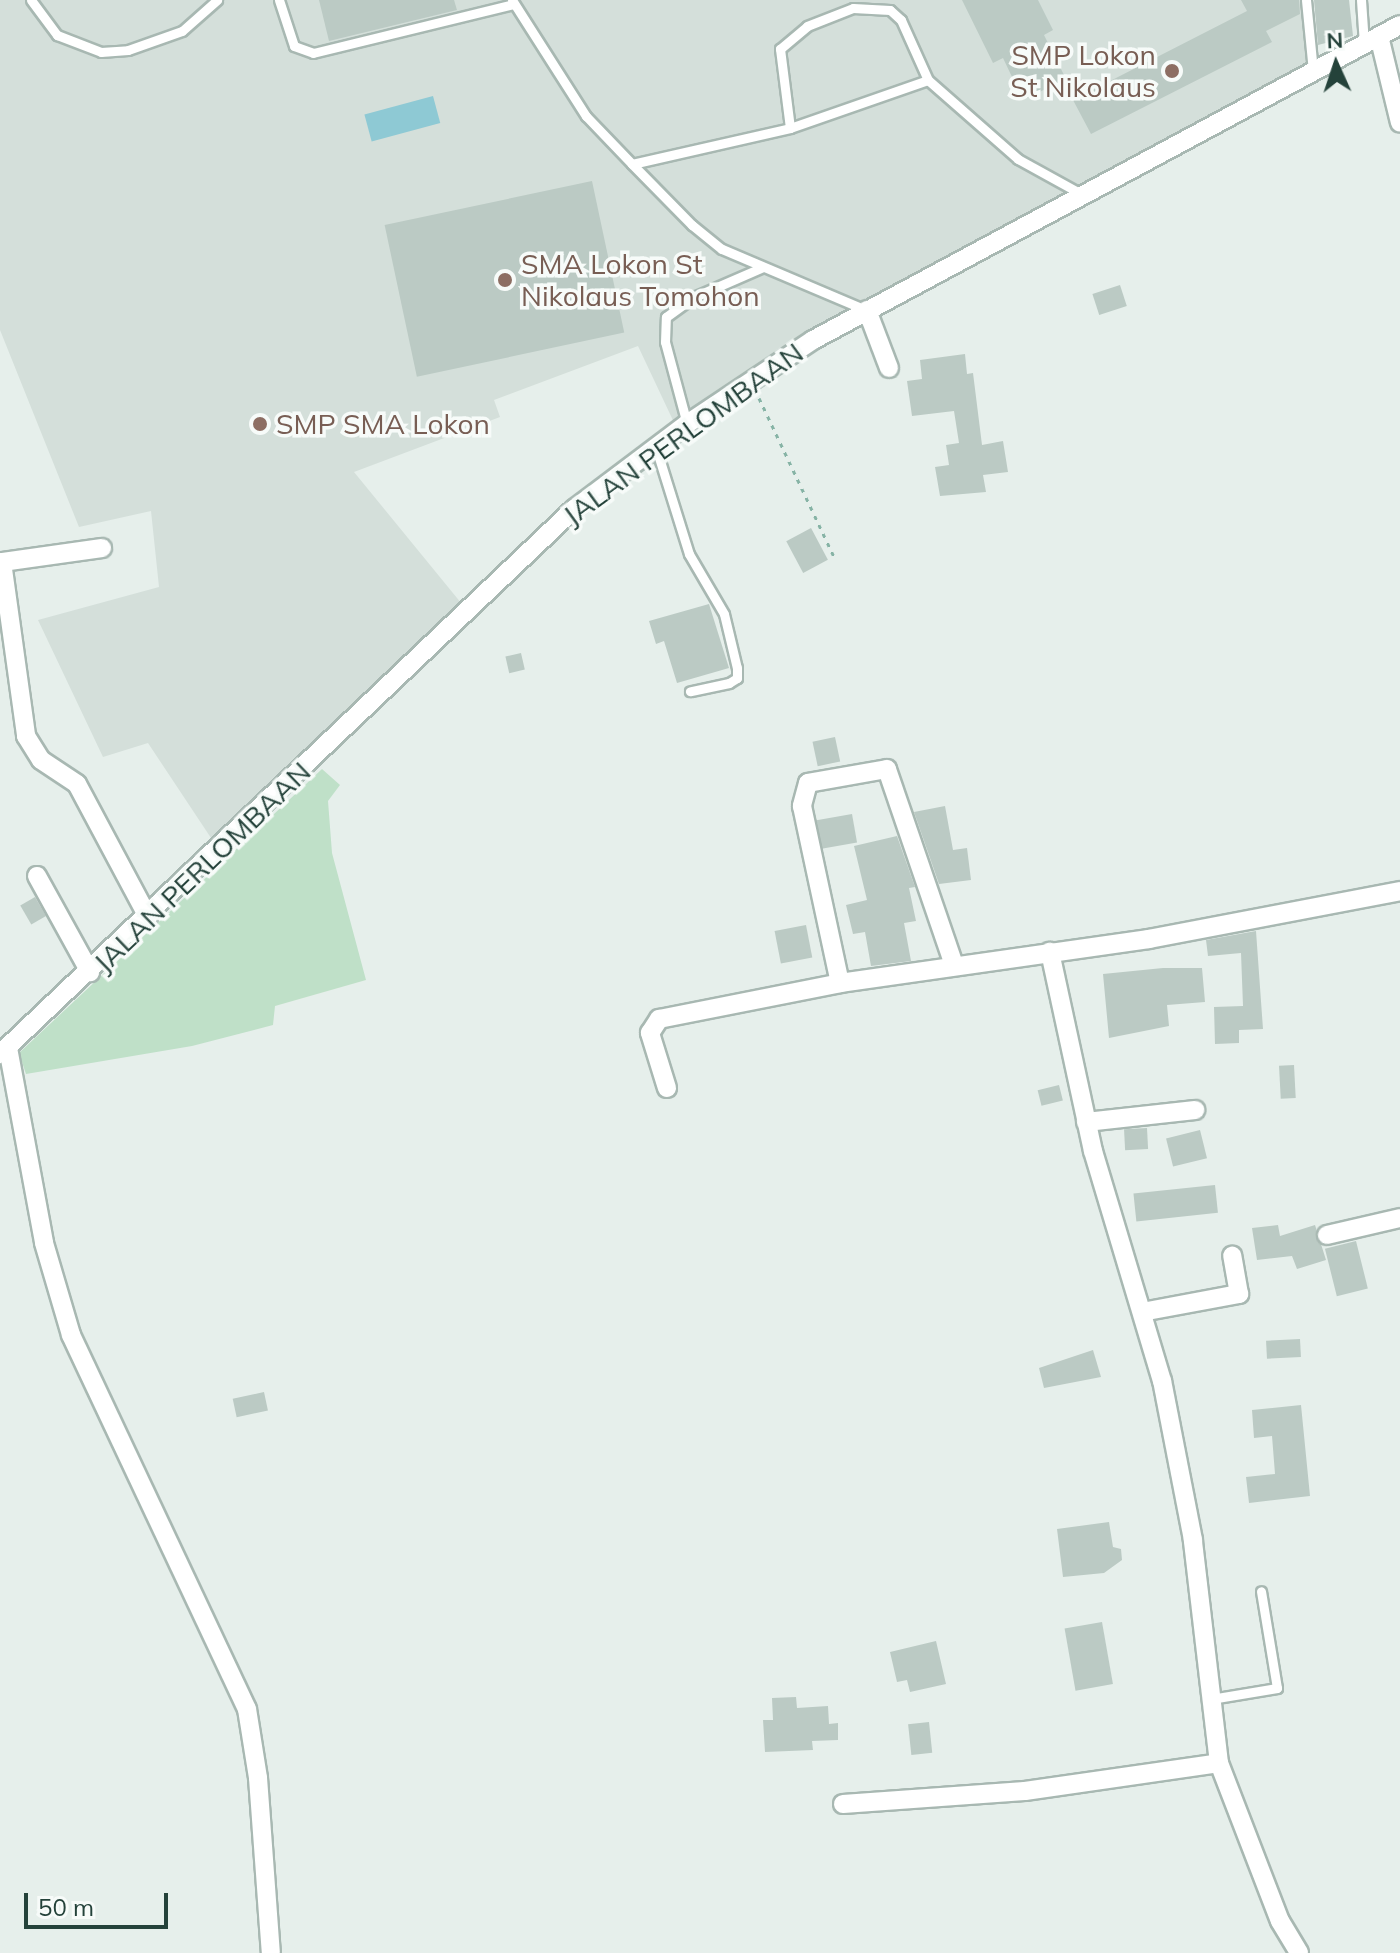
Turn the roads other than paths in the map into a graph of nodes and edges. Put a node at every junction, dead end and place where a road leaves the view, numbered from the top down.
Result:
1 (31, 0) edge
2 (217, 0) edge
3 (279, 0) edge
4 (1306, 0) edge
5 (1361, 0) edge
6 (513, 2) edge
7 (1400, 25) edge
8 (1372, 40) junction
9 (1313, 73) junction
10 (928, 80) junction
11 (1400, 123) edge
12 (790, 128) junction
13 (632, 164) junction
14 (1085, 196) junction
15 (763, 267) junction
16 (867, 310) junction
17 (889, 368) dead end
18 (687, 424) junction
19 (656, 448) junction
20 (102, 548) dead end
21 (690, 691) dead end
22 (37, 876) dead end
23 (1400, 891) edge
24 (148, 917) junction
25 (1050, 952) junction
26 (954, 965) junction
27 (90, 972) junction
28 (840, 983) junction
29 (4, 1051) edge
30 (667, 1088) dead end
31 (1195, 1110) dead end
32 (1086, 1122) junction
33 (1400, 1218) edge
34 (1327, 1235) dead end
35 (1232, 1256) dead end
36 (1142, 1312) junction
37 (1261, 1591) dead end
38 (1210, 1699) junction
39 (1219, 1763) junction
40 (843, 1804) dead end
41 (271, 1953) edge
42 (1299, 1953) edge

1 - 2 lane
3 - 6 lane
4 - 9 lane
5 - 8 lane
6 - 13 lane
7 - 8 street, JALAN PERLOMBAAN
8 - 9 street, JALAN PERLOMBAAN
8 - 11 street
9 - 14 street, JALAN PERLOMBAAN
10 - 12 lane
10 - 12 lane
10 - 14 lane
12 - 13 lane
13 - 15 lane
14 - 16 street, JALAN PERLOMBAAN
15 - 16 lane
15 - 18 lane
16 - 17 street
16 - 18 street, JALAN PERLOMBAAN
18 - 19 street, JALAN PERLOMBAAN
19 - 21 lane
19 - 24 street, JALAN PERLOMBAAN
20 - 24 street
22 - 27 street
23 - 25 street
24 - 27 street, JALAN PERLOMBAAN
25 - 26 street
25 - 32 street
26 - 28 street
26 - 28 street
27 - 29 street, JALAN PERLOMBAAN
28 - 30 street
29 - 41 street
31 - 32 street
32 - 36 street
33 - 34 street
35 - 36 street
36 - 38 street
37 - 38 lane
38 - 39 street
39 - 40 street
39 - 42 street

